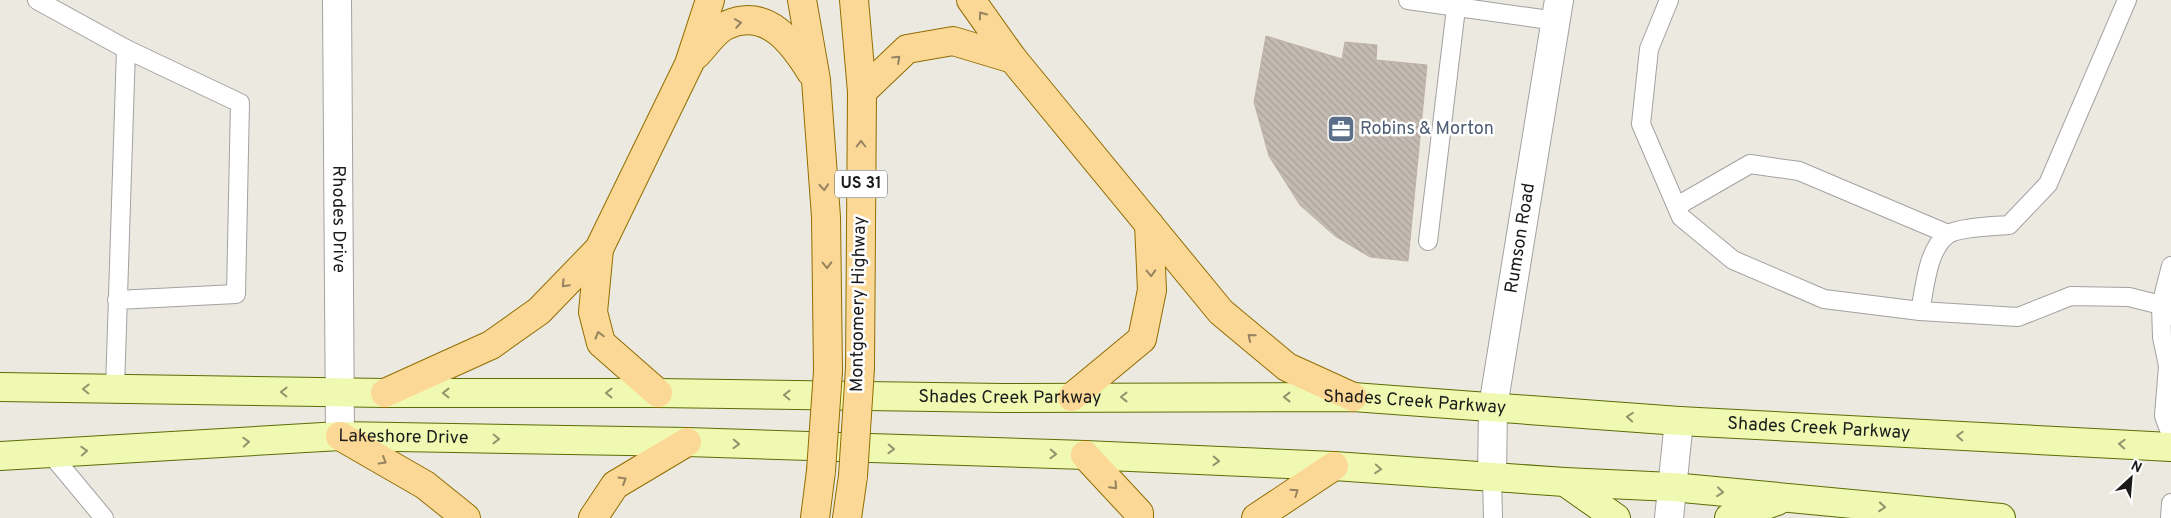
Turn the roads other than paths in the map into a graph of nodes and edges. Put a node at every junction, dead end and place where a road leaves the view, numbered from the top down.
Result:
1 (37, 0) edge
2 (337, 0) edge
3 (710, 0) edge
4 (802, 0) edge
5 (854, 0) edge
6 (971, 0) edge
7 (1408, 0) edge
8 (1668, 0) edge
9 (2127, 0) edge
10 (1456, 4) edge
11 (1557, 11) edge
12 (126, 49) junction
13 (1013, 59) junction
14 (689, 64) junction
15 (816, 80) junction
16 (862, 92) junction
17 (1677, 206) junction
18 (1149, 224) junction
19 (1948, 234) junction
20 (1428, 241) dead end
21 (599, 249) junction
22 (2171, 266) edge
23 (117, 300) junction
24 (2166, 310) edge
25 (1920, 311) junction
26 (0, 387) edge
27 (115, 389) junction
28 (341, 392) junction
29 (386, 393) junction
30 (658, 394) junction
31 (1072, 397) junction
32 (1353, 397) junction
33 (1492, 407) junction
34 (1679, 421) junction
35 (2171, 435) edge
36 (340, 436) junction
37 (687, 442) junction
38 (2171, 447) edge
39 (50, 453) junction
40 (1085, 455) junction
41 (0, 456) edge
42 (1334, 466) junction
43 (1492, 477) junction
44 (1565, 482) junction
45 (1672, 487) junction
46 (1786, 498) junction
47 (2171, 504) edge
48 (104, 518) edge
49 (466, 518) edge
50 (593, 518) edge
51 (815, 518) edge
52 (847, 518) edge
53 (1139, 518) edge
54 (1256, 518) edge
55 (1493, 518) edge
56 (1616, 518) edge
57 (1669, 518) edge
58 (1729, 518) edge
59 (2001, 518) edge
60 (2170, 518) edge

1 - 12 lane
2 - 28 street, Rhodes Drive
3 - 14 main road
4 - 15 main road, US 31
5 - 16 main road, Montgomery Highway / US 31
13 -> 6 main road
7 - 10 lane
8 - 17 lane
9 - 19 lane
10 - 11 lane
10 - 20 lane
11 - 33 street, Rumson Road
12 - 23 lane
12 - 23 lane
16 -> 13 main road
13 - 18 main road
14 -> 15 main road
14 - 21 main road
15 -> 51 main road, Montgomery Highway / US 31, bridge
52 -> 16 main road, Montgomery Highway / US 31, bridge
17 - 19 lane
17 - 25 lane
18 -> 31 main road
32 -> 18 main road
19 - 25 lane
21 -> 29 main road
30 -> 21 main road
22 - 24 lane
23 - 27 lane
24 - 25 lane
24 - 35 lane
27 -> 26 main road
28 -> 27 main road
28 - 29 main road
28 - 36 street, Rhodes Drive
30 -> 29 main road
31 -> 30 main road, Shades Creek Parkway
32 -> 31 main road, Shades Creek Parkway
32 - 33 main road, Shades Creek Parkway
34 -> 33 main road, Shades Creek Parkway
33 - 43 street, Rumson Road
38 -> 34 main road, Shades Creek Parkway
34 - 45 street
36 -> 37 main road, Lakeshore Drive
39 -> 36 main road, Lakeshore Drive
36 -> 49 main road
37 -> 40 main road, Lakeshore Drive
50 -> 37 main road
39 - 41 main road, Lakeshore Drive
39 - 48 lane
40 -> 42 main road
40 -> 53 main road
42 -> 43 main road
54 -> 42 main road
43 - 44 main road
43 - 55 lane
44 - 45 main road
44 - 56 main road
45 -> 46 main road
45 - 57 street
46 - 58 main road
46 -> 59 main road
47 - 60 lane

